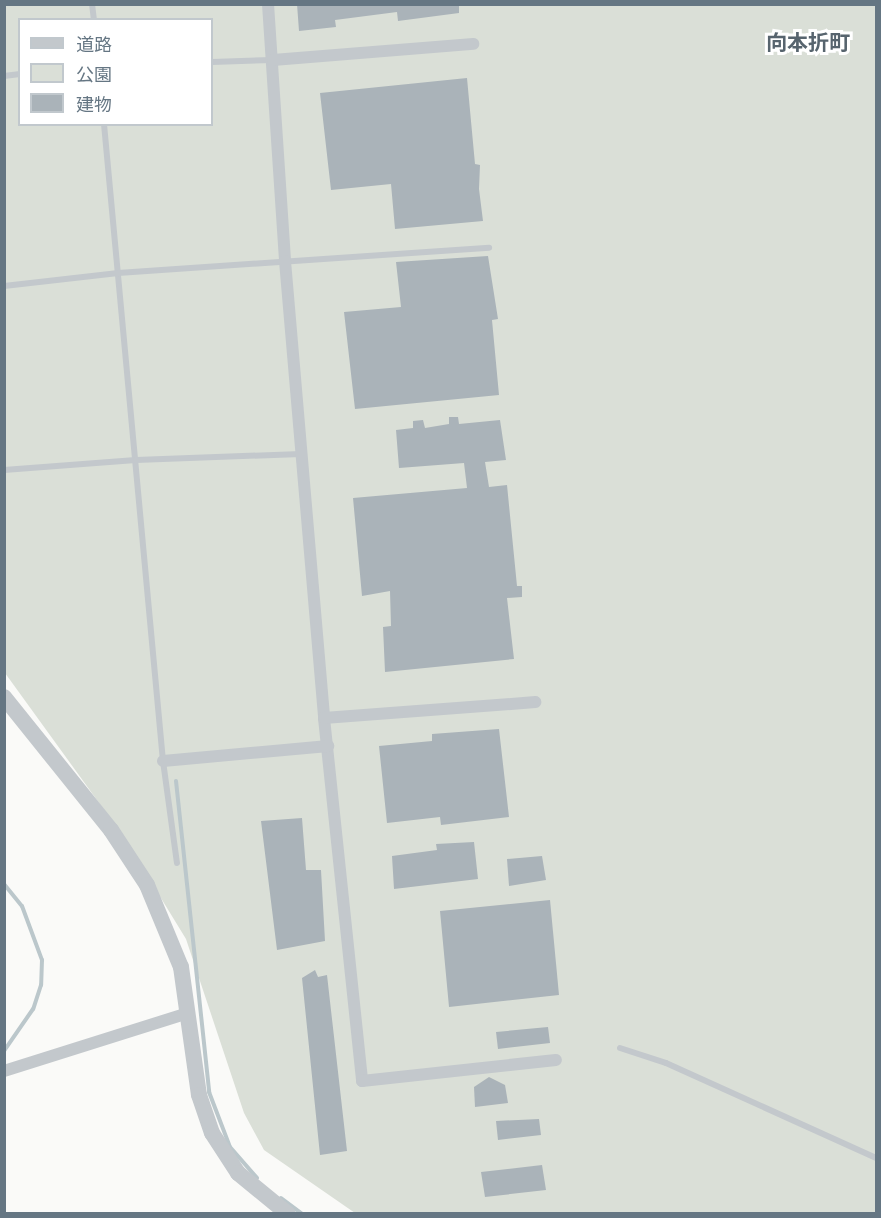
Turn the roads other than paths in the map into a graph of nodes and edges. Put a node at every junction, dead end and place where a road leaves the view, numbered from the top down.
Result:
1 (268, 4) edge
2 (473, 44) dead end
3 (273, 60) junction
4 (213, 62) edge
5 (104, 126) edge
6 (489, 248) dead end
7 (285, 261) junction
8 (118, 273) junction
9 (4, 286) edge
10 (302, 454) junction
11 (136, 460) junction
12 (4, 471) edge
13 (4, 697) edge
14 (535, 702) dead end
15 (324, 718) junction
16 (328, 746) junction
17 (163, 761) junction
18 (177, 863) dead end
19 (188, 1013) junction
20 (620, 1048) dead end
21 (556, 1060) dead end
22 (4, 1071) edge
23 (876, 1158) edge
24 (288, 1214) edge

1 - 3 street
2 - 3 street
3 - 4 lane
3 - 7 street
5 - 8 lane
6 - 7 lane
7 - 8 lane
7 - 10 street
8 - 9 lane
8 - 11 lane
10 - 11 lane
10 - 15 street
11 - 12 lane
11 - 17 lane
13 - 19 street
14 - 15 street
15 - 16 street
16 - 17 street
16 - 21 street
17 - 18 lane
19 - 22 street
19 - 24 street
20 - 23 lane

